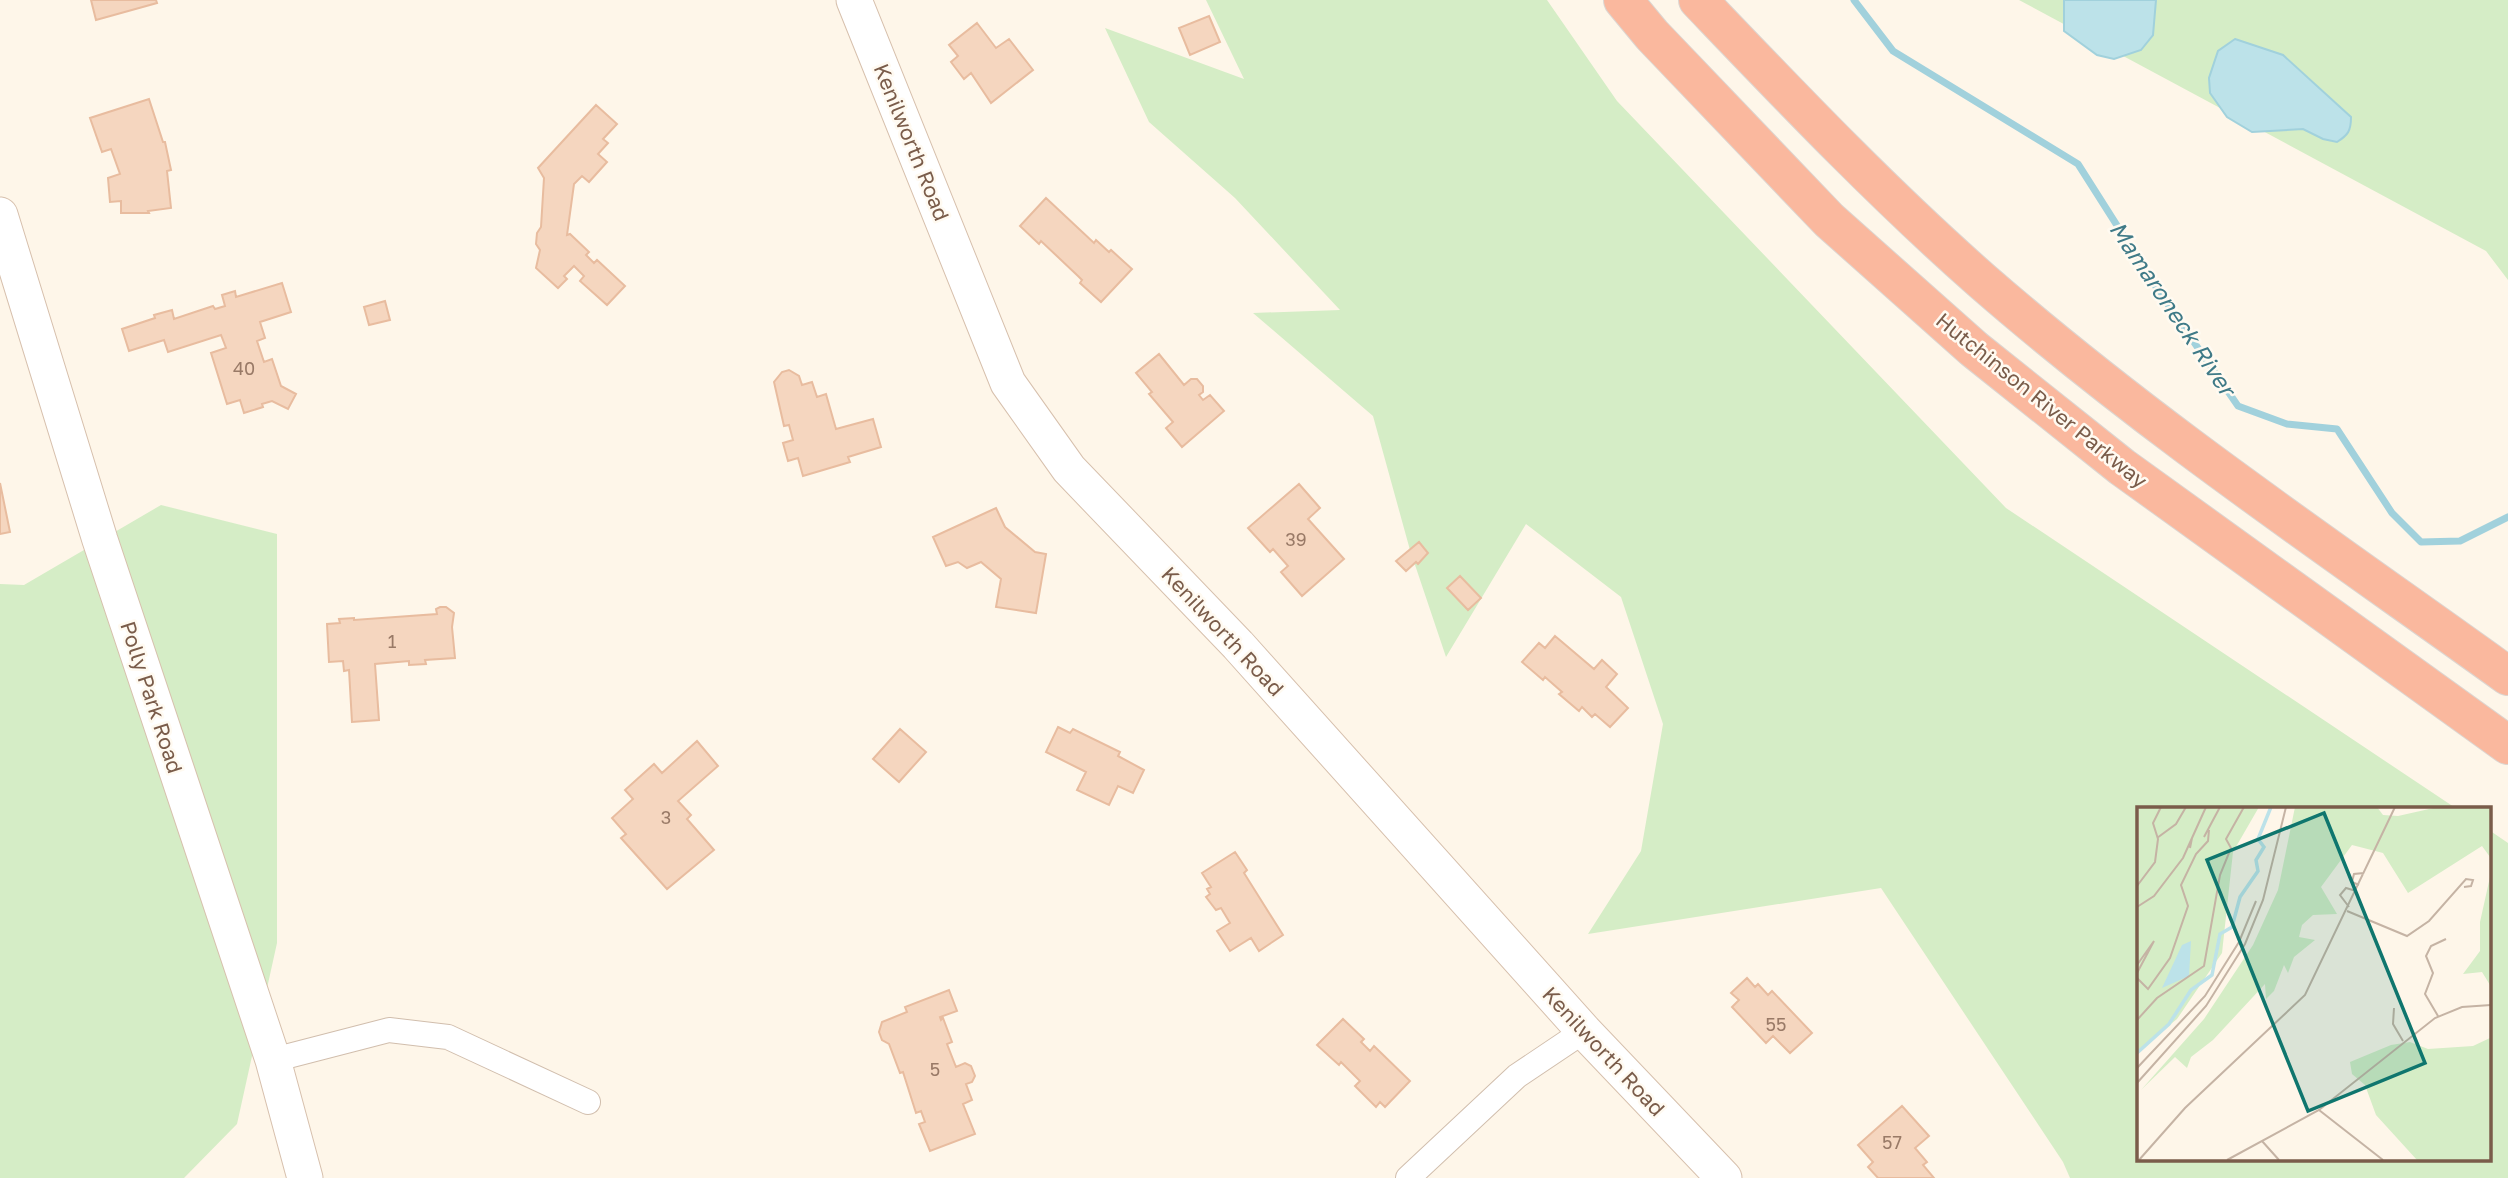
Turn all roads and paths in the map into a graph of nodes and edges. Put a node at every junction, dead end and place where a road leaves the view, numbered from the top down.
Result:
1 (854, 0) edge
2 (1623, 0) edge
3 (1698, 0) edge
4 (0, 215) edge
5 (2508, 676) edge
6 (2508, 746) edge
7 (1584, 1031) junction
8 (273, 1060) junction
9 (588, 1102) dead end
10 (305, 1178) edge
11 (1408, 1178) edge
12 (1724, 1178) edge

1 - 7 street, Kenilworth Road
2 - 6 highway, Hutchinson River Parkway
3 - 5 highway
4 - 8 street, Polly Park Road
7 - 11 street
7 - 12 street, Kenilworth Road
8 - 9 street
8 - 10 street, Polly Park Road

